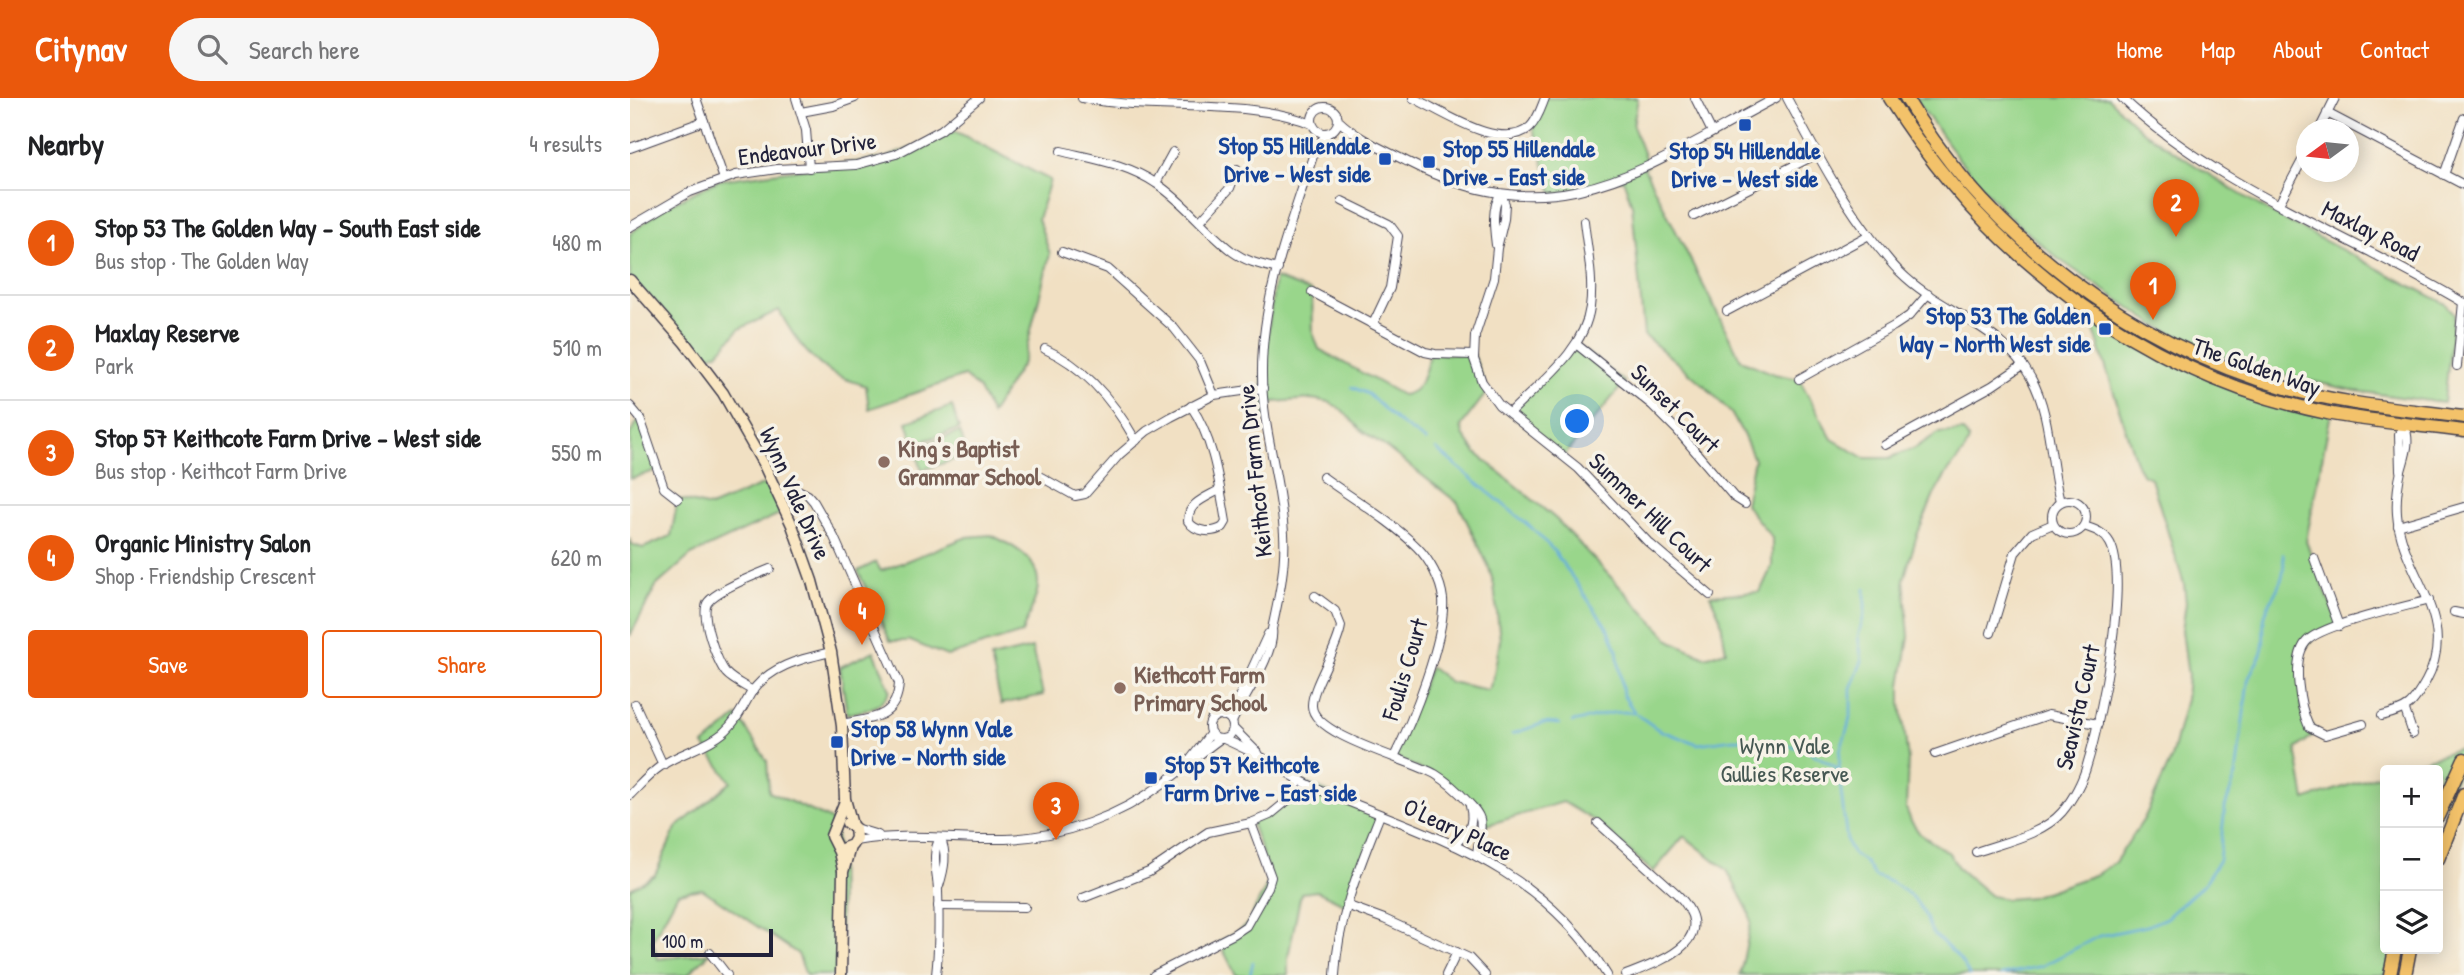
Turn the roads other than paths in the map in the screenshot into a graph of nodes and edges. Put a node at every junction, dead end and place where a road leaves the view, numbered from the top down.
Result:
1 (696, 98) edge
2 (796, 98) edge
3 (855, 98) edge
4 (979, 98) edge
5 (1082, 98) edge
6 (1413, 98) edge
7 (1545, 98) edge
8 (1695, 98) edge
9 (1776, 98) edge
10 (1787, 98) edge
11 (1889, 98) edge
12 (1906, 98) edge
13 (2122, 98) edge
14 (2335, 98) edge
15 (1146, 100) edge
16 (971, 101) edge
17 (801, 112) junction
18 (1315, 112) junction
19 (1295, 113) junction
20 (2328, 113) junction
21 (2464, 118) edge
22 (2325, 119) edge
23 (1338, 120) junction
24 (704, 121) junction
25 (1314, 126) junction
26 (1330, 132) junction
27 (1712, 132) junction
28 (1354, 135) junction
29 (1317, 147) junction
30 (630, 148) edge
31 (1061, 151) dead end
32 (1173, 152) dead end
33 (1817, 154) junction
34 (809, 168) junction
35 (1237, 169) dead end
36 (2296, 172) edge
37 (2444, 175) junction
38 (724, 178) junction
39 (1156, 183) junction
40 (2464, 185) edge
41 (1501, 194) junction
42 (1342, 201) dead end
43 (2279, 204) junction
44 (1694, 216) dead end
45 (643, 220) junction
46 (1200, 221) junction
47 (1584, 221) dead end
48 (630, 227) edge
49 (630, 234) edge
50 (1869, 235) junction
51 (1062, 252) dead end
52 (1278, 269) junction
53 (631, 279) edge
54 (1312, 292) dead end
55 (1928, 294) junction
56 (2463, 302) edge
57 (1727, 311) dead end
58 (1373, 324) junction
59 (1576, 344) junction
60 (1045, 349) dead end
61 (1474, 355) junction
62 (2023, 365) junction
63 (2457, 366) dead end
64 (1799, 379) dead end
65 (1263, 388) junction
66 (1214, 395) junction
67 (630, 406) edge
68 (1191, 406) junction
69 (2384, 407) junction
70 (2427, 412) junction
71 (1510, 413) junction
72 (2464, 416) edge
73 (2404, 425) junction
74 (2464, 431) edge
75 (1136, 441) junction
76 (1885, 445) dead end
77 (1041, 477) dead end
78 (1322, 477) dead end
79 (1219, 491) junction
80 (779, 495) junction
81 (678, 499) dead end
82 (2060, 502) junction
83 (1745, 504) dead end
84 (2464, 507) edge
85 (2053, 524) junction
86 (2084, 526) junction
87 (2398, 526) junction
88 (2314, 558) dead end
89 (770, 569) dead end
90 (1710, 595) dead end
91 (1315, 596) dead end
92 (2429, 600) junction
93 (2454, 612) dead end
94 (2464, 614) edge
95 (2339, 626) junction
96 (1272, 629) junction
97 (1991, 633) dead end
98 (831, 652) junction
99 (753, 691) junction
100 (635, 704) dead end
101 (2405, 710) junction
102 (1223, 716) junction
103 (2382, 716) dead end
104 (841, 724) junction
105 (2098, 724) junction
106 (2363, 724) dead end
107 (1232, 725) junction
108 (1211, 733) junction
109 (2413, 734) dead end
110 (1222, 739) junction
111 (1935, 754) dead end
112 (1262, 757) junction
113 (1394, 757) junction
114 (2464, 759) edge
115 (663, 765) junction
116 (1186, 765) junction
117 (1300, 780) junction
118 (2464, 794) edge
119 (630, 795) edge
120 (845, 799) junction
121 (1469, 803) junction
122 (2443, 805) edge
123 (1380, 815) junction
124 (1598, 823) dead end
125 (837, 824) junction
126 (1251, 824) junction
127 (853, 827) junction
128 (884, 836) junction
129 (940, 838) junction
130 (853, 844) junction
131 (835, 845) junction
132 (1453, 845) junction
133 (2443, 846) edge
134 (1976, 852) dead end
135 (1477, 856) junction
136 (843, 872) junction
137 (1083, 898) dead end
138 (1346, 905) junction
139 (938, 906) junction
140 (1025, 906) dead end
141 (1457, 952) junction
142 (710, 953) dead end
143 (2394, 954) edge
144 (2409, 954) edge
145 (727, 975) edge
146 (841, 975) edge
147 (936, 975) edge
148 (1154, 975) edge
149 (1335, 975) edge
150 (1446, 975) edge
151 (1485, 975) edge
152 (1607, 975) edge
153 (1626, 975) edge
154 (2390, 975) edge
155 (2405, 975) edge

1 - 24 street
2 - 17 street
3 - 17 street
4 - 16 street, Endeavour Drive
5 - 15 street
6 - 7 street
8 - 27 street
9 - 27 street
10 - 33 street
11 - 73 main road, The Golden Way
12 - 69 main road, The Golden Way
13 - 43 street, Maxlay Road
14 - 20 street
15 - 19 street
16 - 34 street, Endeavour Drive
17 - 34 street
18 - 19 street
18 - 23 street
18 - 25 street
19 - 25 street
20 - 22 street
20 - 37 street
21 - 37 street
23 - 26 street
23 - 28 street
24 - 30 street
24 - 38 street
25 - 26 street
25 - 29 street, Keithcot Farm Drive
26 - 28 street
26 - 29 street, Keithcot Farm Drive
27 - 41 street
28 - 41 street
29 - 52 street, Keithcot Farm Drive
31 - 39 street
32 - 39 street
33 - 44 street
33 - 50 street
34 - 38 street, Endeavour Drive
35 - 46 street
36 - 43 street
37 - 40 street
38 - 45 street, Endeavour Drive
39 - 46 street
41 - 61 street, Summer Hill Court
42 - 58 street
43 - 56 street, Maxlay Road
45 - 48 street, Endeavour Drive
45 - 49 street, Endeavour Drive
46 - 52 street
47 - 59 street
50 - 55 street
50 - 57 street
51 - 66 street
52 - 65 street, Keithcot Farm Drive
53 - 80 main road, Wynn Vale Drive
54 - 58 street
55 - 62 street
55 - 64 street
56 - 63 street
58 - 61 street
59 - 71 street
59 - 83 street, Sunset Court
60 - 75 street
61 - 71 street, Summer Hill Court
62 - 76 street
62 - 82 street
65 - 66 street
65 - 96 street, Keithcot Farm Drive
66 - 68 street
67 - 81 street
68 - 75 street
68 - 79 street
69 - 70 main road, The Golden Way
69 - 73 main road
70 - 72 main road, The Golden Way
70 - 73 main road
71 - 90 street, Summer Hill Court
73 - 74 main road, The Golden Way
73 - 87 street
75 - 77 street
78 - 113 street, Foulis Court
79 - 79 street
80 - 98 main road, Wynn Vale Drive
80 - 104 street
82 - 85 street
82 - 86 street
84 - 87 street
85 - 86 street
85 - 97 street
86 - 105 street, Seavista Court
87 - 92 street
88 - 95 street
89 - 99 street
91 - 113 street
92 - 95 street
92 - 101 street
93 - 94 street
95 - 106 street
96 - 102 street, Keithcot Farm Drive
96 - 107 street, Keithcot Farm Drive
98 - 99 street
98 - 104 main road, Wynn Vale Drive
99 - 115 street
100 - 115 street
101 - 103 street
101 - 109 street
102 - 107 street
102 - 108 street
104 - 120 main road, Wynn Vale Drive
105 - 111 street
105 - 134 street, Seavista Court
107 - 110 street
107 - 112 street, O'Leary Place
108 - 110 street
108 - 116 street
110 - 112 street, O'Leary Place
110 - 116 street
112 - 117 street, O'Leary Place
113 - 121 street
114 - 122 main road
115 - 119 street
116 - 129 street
117 - 123 street, O'Leary Place
117 - 126 street
118 - 133 main road
120 - 125 main road, Wynn Vale Drive
120 - 127 main road, Wynn Vale Drive
121 - 132 street
121 - 135 street
123 - 132 street, O'Leary Place
123 - 138 street
124 - 153 street
125 - 127 main road
125 - 131 main road
126 - 137 street
126 - 148 street
127 - 128 street
127 - 130 main road
128 - 129 street
128 - 130 street
129 - 139 street
130 - 131 main road
130 - 136 main road
131 - 136 main road
132 - 135 street, O'Leary Place
135 - 152 street, O'Leary Place
136 - 146 main road
138 - 141 street
138 - 149 street
139 - 140 street
139 - 147 street
141 - 150 street
141 - 151 street
142 - 145 street
143 - 154 main road
144 - 155 main road

